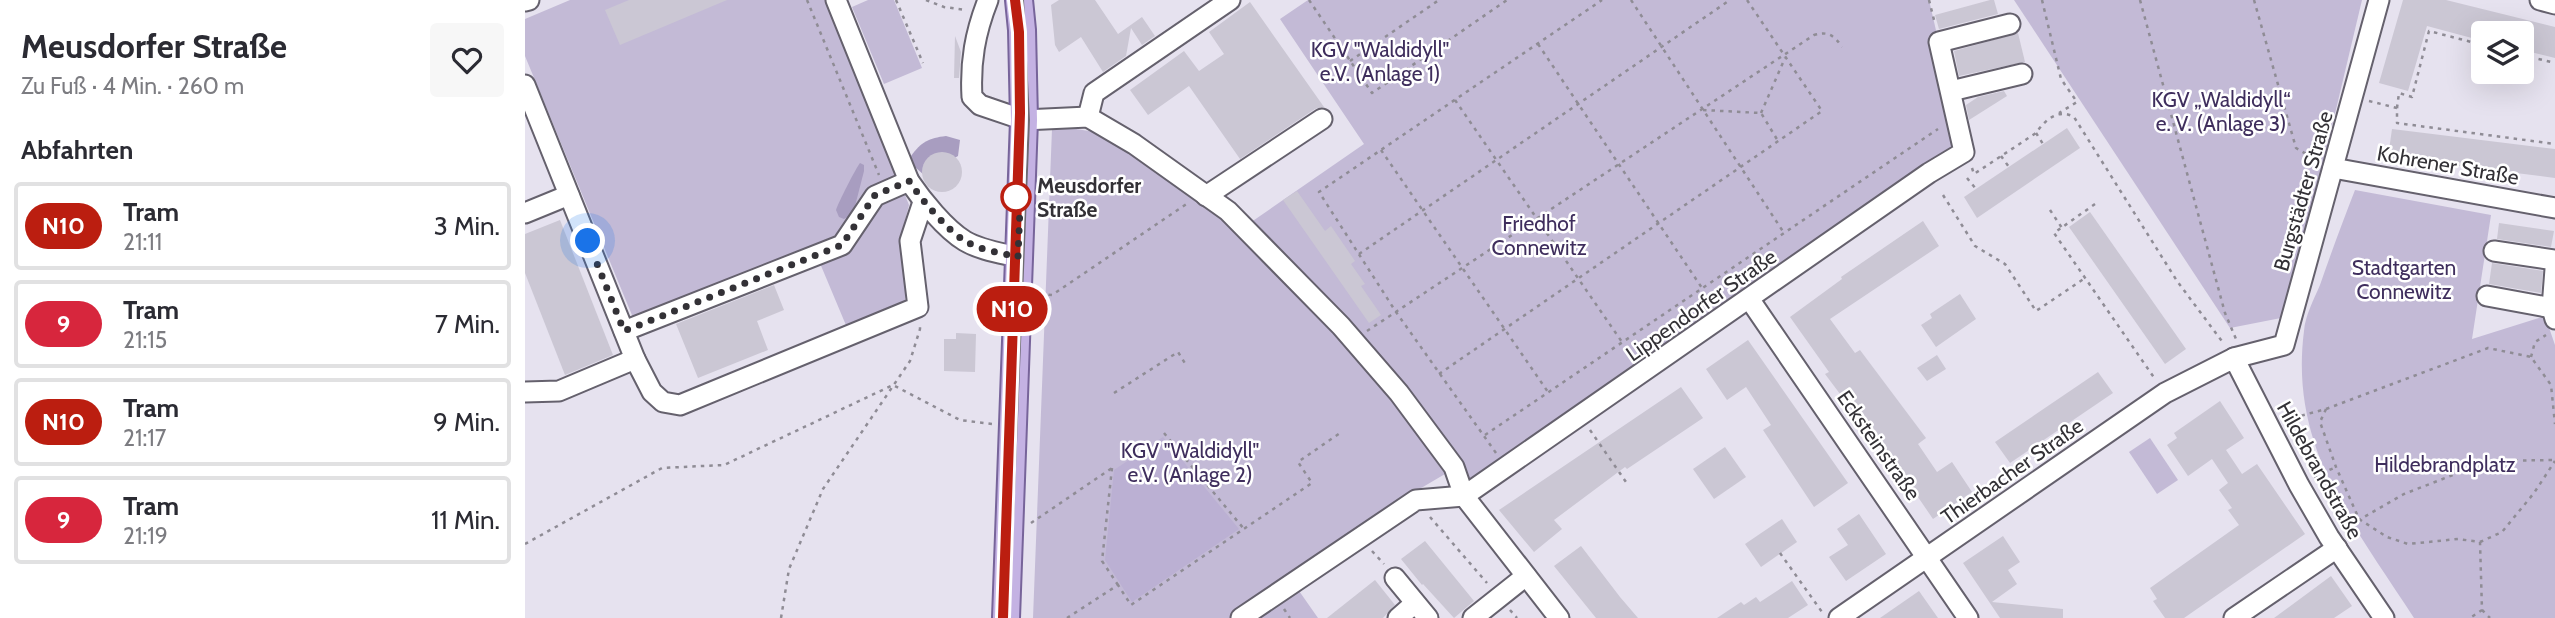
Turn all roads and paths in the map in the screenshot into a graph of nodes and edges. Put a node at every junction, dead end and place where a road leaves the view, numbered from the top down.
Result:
1 (807, 0) edge
2 (836, 0) edge
3 (897, 0) edge
4 (926, 0) edge
5 (1019, 0) edge
6 (1230, 0) edge
7 (1309, 0) edge
8 (1439, 0) edge
9 (1507, 0) edge
10 (1602, 0) edge
11 (1631, 0) edge
12 (1730, 0) edge
13 (1747, 0) edge
14 (1929, 0) edge
15 (2042, 0) edge
16 (2140, 0) edge
17 (2254, 0) edge
18 (2379, 0) edge
19 (2540, 0) edge
20 (2555, 4) edge
21 (985, 6) edge
22 (2010, 24) dead end
23 (1939, 42) junction
24 (2471, 42) edge
25 (1538, 44) junction
26 (1661, 47) junction
27 (1842, 47) dead end
28 (1785, 56) junction
29 (2534, 58) edge
30 (1350, 61) junction
31 (923, 63) dead end
32 (2555, 64) edge
33 (2022, 74) dead end
34 (525, 85) edge
35 (1951, 91) junction
36 (2353, 96) junction
37 (1455, 100) junction
38 (1577, 104) junction
39 (2397, 108) junction
40 (1703, 110) junction
41 (1761, 113) junction
42 (2058, 114) junction
43 (1088, 117) junction
44 (1322, 119) dead end
45 (1024, 120) junction
46 (1938, 129) dead end
47 (2036, 133) junction
48 (1778, 141) junction
49 (2043, 144) dead end
50 (2555, 145) edge
51 (1381, 150) junction
52 (2001, 156) junction
53 (1496, 160) junction
54 (1618, 166) junction
55 (1741, 167) junction
56 (2009, 167) dead end
57 (2333, 168) junction
58 (1974, 174) dead end
59 (1967, 178) dead end
60 (909, 181) junction
61 (1976, 189) dead end
62 (885, 191) junction
63 (1204, 194) junction
64 (569, 195) junction
65 (1943, 195) dead end
66 (923, 202) junction
67 (2095, 204) dead end
68 (2555, 208) edge
69 (1423, 210) junction
70 (2050, 210) dead end
71 (525, 213) edge
72 (1537, 220) junction
73 (1657, 224) junction
74 (2062, 228) junction
75 (1784, 233) junction
76 (2494, 251) dead end
77 (1359, 254) junction
78 (1018, 257) junction
79 (2555, 260) edge
80 (1463, 269) junction
81 (2555, 269) edge
82 (1578, 278) junction
83 (2085, 278) junction
84 (1702, 288) junction
85 (1037, 294) dead end
86 (2487, 296) dead end
87 (1750, 300) junction
88 (1396, 312) junction
89 (2553, 314) edge
90 (1372, 328) dead end
91 (921, 329) dead end
92 (1504, 329) junction
93 (2555, 330) edge
94 (624, 331) junction
95 (1622, 342) junction
96 (2239, 357) junction
97 (2531, 357) junction
98 (635, 359) junction
99 (1187, 365) dead end
100 (1439, 374) junction
101 (893, 385) junction
102 (525, 392) edge
103 (1114, 393) dead end
104 (1548, 393) junction
105 (2165, 393) junction
106 (2326, 408) junction
107 (2555, 424) edge
108 (2268, 425) junction
109 (1013, 427) junction
110 (1164, 433) dead end
111 (1340, 433) dead end
112 (1485, 435) junction
113 (1600, 445) dead end
114 (2555, 461) edge
115 (1505, 467) junction
116 (2336, 467) junction
117 (1626, 482) dead end
118 (2299, 485) junction
119 (1464, 496) junction
120 (1416, 500) junction
121 (2359, 519) junction
122 (1027, 525) dead end
123 (1244, 529) junction
124 (1361, 538) junction
125 (2480, 542) junction
126 (2333, 543) junction
127 (525, 544) edge
128 (1780, 553) dead end
129 (1929, 557) junction
130 (1526, 576) junction
131 (1395, 578) joint
132 (1118, 585) junction
133 (1499, 597) junction
134 (1415, 603) junction
135 (2482, 610) junction
136 (781, 618) edge
137 (1006, 618) edge
138 (1067, 618) edge
139 (1241, 618) edge
140 (1398, 618) edge
141 (1428, 618) edge
142 (1473, 618) edge
143 (1517, 618) edge
144 (1559, 618) edge
145 (1826, 618) edge
146 (1839, 618) edge
147 (1968, 618) edge
148 (2234, 618) edge
149 (2384, 618) edge
150 (2470, 618) edge
151 (2490, 618) edge

1 - 62 path
2 - 60 street
3 - 31 path
4 - 21 path
5 - 45 main road
6 - 43 street
7 - 30 path
8 - 30 path
9 - 30 path
10 - 25 path
11 - 26 path
12 - 26 path
13 - 28 path
14 - 23 path
15 - 42 path
16 - 96 path
17 - 57 path
18 - 36 street, Burgstädter Straße
19 - 20 street
21 - 45 street
22 - 23 street
23 - 35 street
24 - 39 path
25 - 37 path
25 - 38 path
26 - 38 path
26 - 40 path
27 - 28 path
28 - 40 path
28 - 41 path
28 - 48 path
29 - 32 path
33 - 35 street
34 - 64 street
35 - 87 street, Lippendorfer Straße
36 - 39 path
36 - 57 street, Burgstädter Straße
37 - 51 path
37 - 53 path
38 - 53 path
38 - 54 path
39 - 50 path
40 - 41 path
40 - 54 path
40 - 55 path
41 - 48 path
42 - 47 path
42 - 96 path
43 - 45 street
43 - 63 street
44 - 63 street
45 - 78 main road
46 - 75 path
47 - 49 path
47 - 52 path
48 - 55 path
51 - 69 path
51 - 77 path
52 - 56 path
52 - 58 path
53 - 69 path
53 - 72 path
54 - 72 path
54 - 73 path
55 - 73 path
55 - 75 path
57 - 68 street, Kohrener Straße
57 - 96 street, Burgstädter Straße
59 - 61 path
60 - 62 street
60 - 66 street
62 - 94 street
63 - 85 path
63 - 119 street
64 - 71 street
64 - 94 street
65 - 83 path
66 - 78 street
66 - 98 street
67 - 74 path
69 - 77 path
69 - 80 path
70 - 74 path
72 - 80 path
72 - 82 path
73 - 82 path
73 - 84 path
74 - 83 path
75 - 84 path
76 - 79 street
77 - 88 path
78 - 109 main road
80 - 88 path
80 - 92 path
81 - 89 street
82 - 92 path
82 - 95 path
83 - 105 path
84 - 95 path
86 - 89 street
87 - 115 street, Lippendorfer Straße
87 - 129 street, Ecksteinstraße
88 - 90 path
88 - 100 path
91 - 101 path
92 - 100 path
92 - 104 path
93 - 97 path
94 - 98 street
95 - 104 path
96 - 105 street, Thierbacher Straße
96 - 108 street, Hildebrandstraße
97 - 106 path
97 - 107 path
98 - 102 street
99 - 103 path
100 - 112 path
101 - 109 path
101 - 127 path
101 - 136 path
104 - 112 path
105 - 129 street, Thierbacher Straße
106 - 108 path
106 - 116 path
108 - 118 street, Hildebrandstraße
109 - 137 main road
110 - 123 path
111 - 123 path
112 - 115 path
113 - 117 path
114 - 121 path
114 - 125 path
115 - 119 street, Lippendorfer Straße
116 - 118 path
116 - 121 path
118 - 126 street, Hildebrandstraße
119 - 120 street
119 - 130 street
120 - 124 street
120 - 133 path
121 - 125 path
121 - 126 path
122 - 132 path
123 - 132 path
124 - 131 path
124 - 139 street
125 - 135 path
126 - 148 street
126 - 149 street, Hildebrandstraße
128 - 145 path
129 - 146 street, Thierbacher Straße
129 - 147 street, Ecksteinstraße
130 - 133 street
130 - 144 street
131 - 134 street
132 - 138 path
133 - 142 street
133 - 143 path
134 - 140 street
134 - 141 street
135 - 150 path
135 - 151 path

